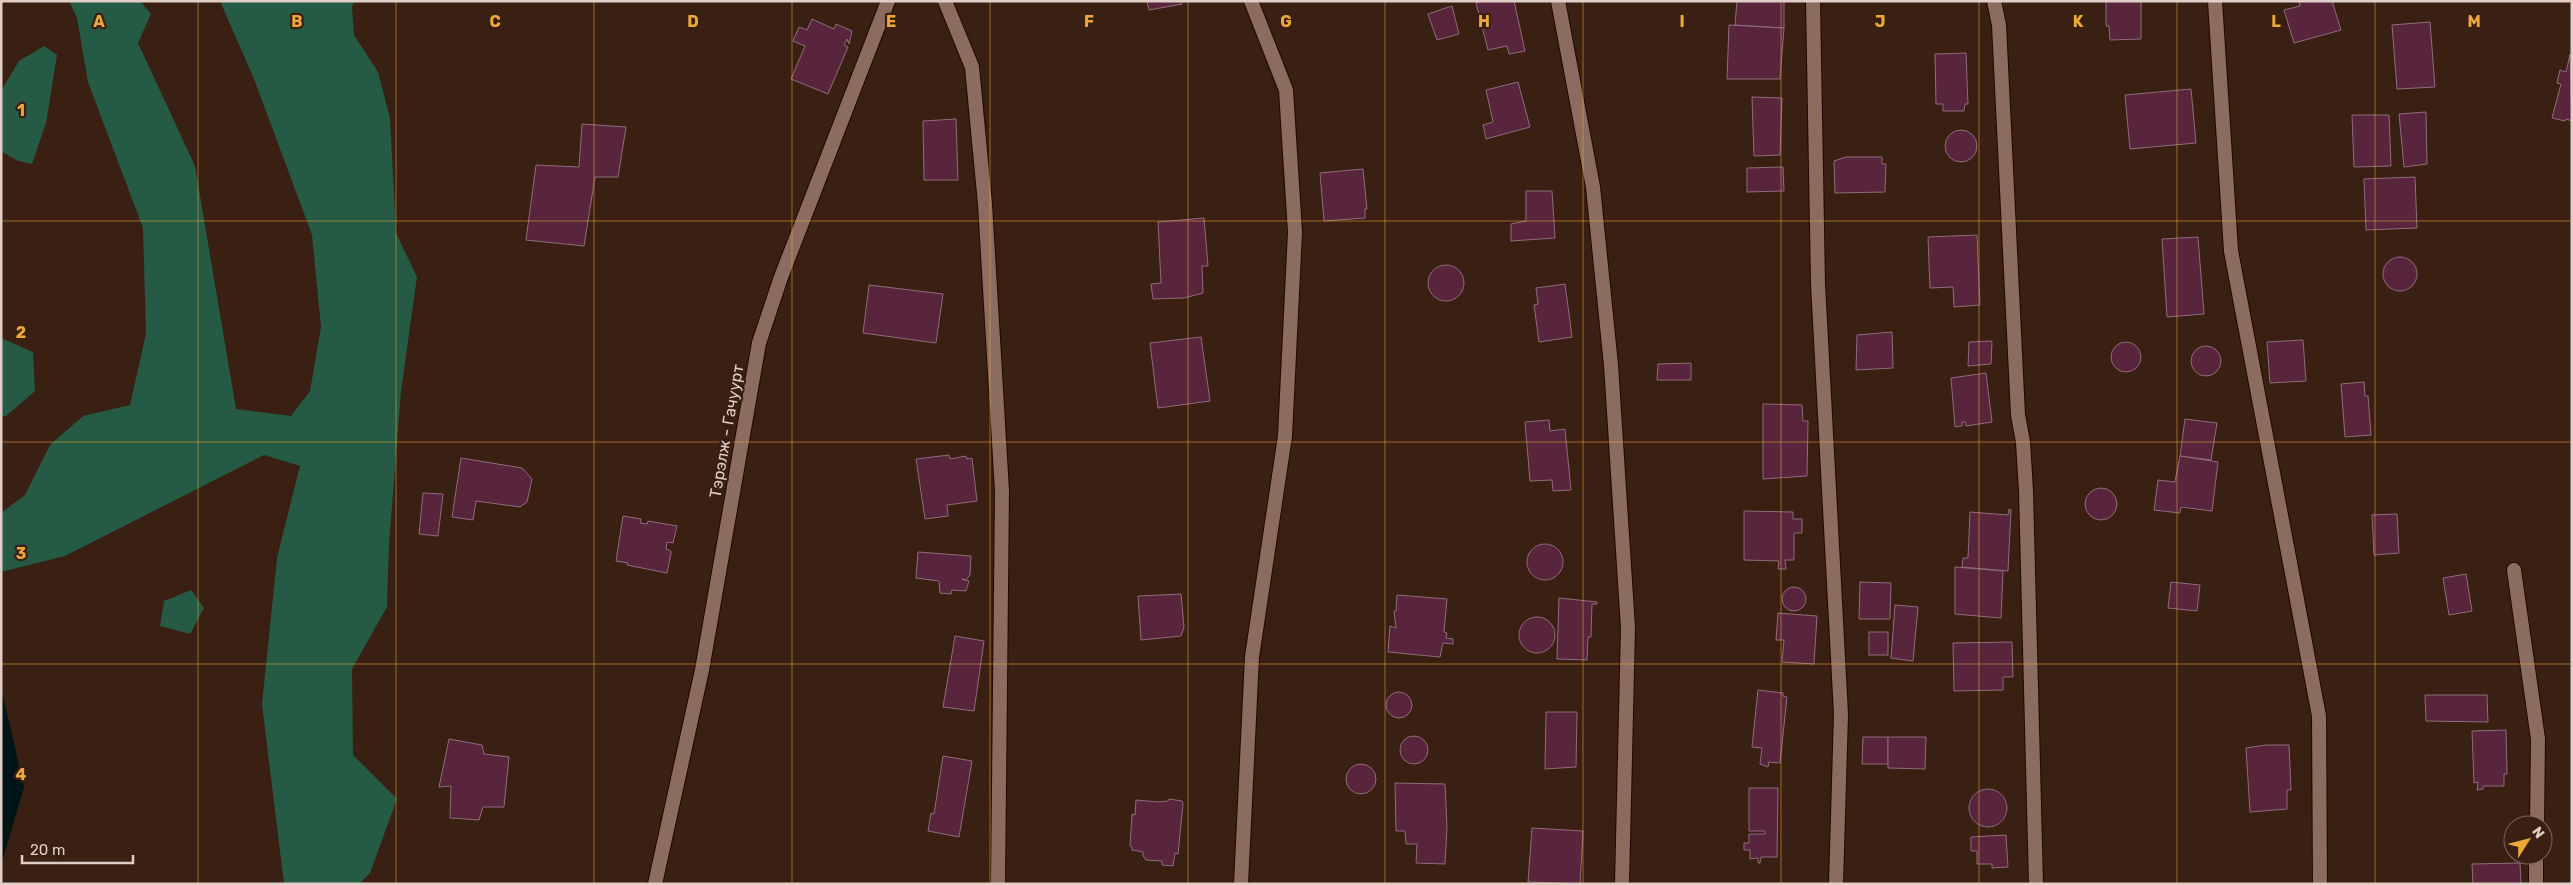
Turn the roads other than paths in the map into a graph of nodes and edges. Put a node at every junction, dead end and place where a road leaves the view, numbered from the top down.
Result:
1 (888, 1) edge
2 (945, 1) edge
3 (1251, 1) edge
4 (1558, 1) edge
5 (1813, 1) edge
6 (1994, 1) edge
7 (2215, 1) edge
8 (2514, 570) dead end
9 (2537, 815) edge
10 (2536, 865) edge
11 (656, 884) edge
12 (998, 884) edge
13 (1241, 884) edge
14 (1622, 884) edge
15 (1836, 884) edge
16 (2036, 884) edge
17 (2320, 884) edge
18 (2536, 884) edge

1 - 11 street, Тэрэлж - Гачуурт
2 - 12 street
3 - 13 street
4 - 14 street
5 - 15 street
6 - 16 street
7 - 17 street
8 - 9 street
10 - 18 street

